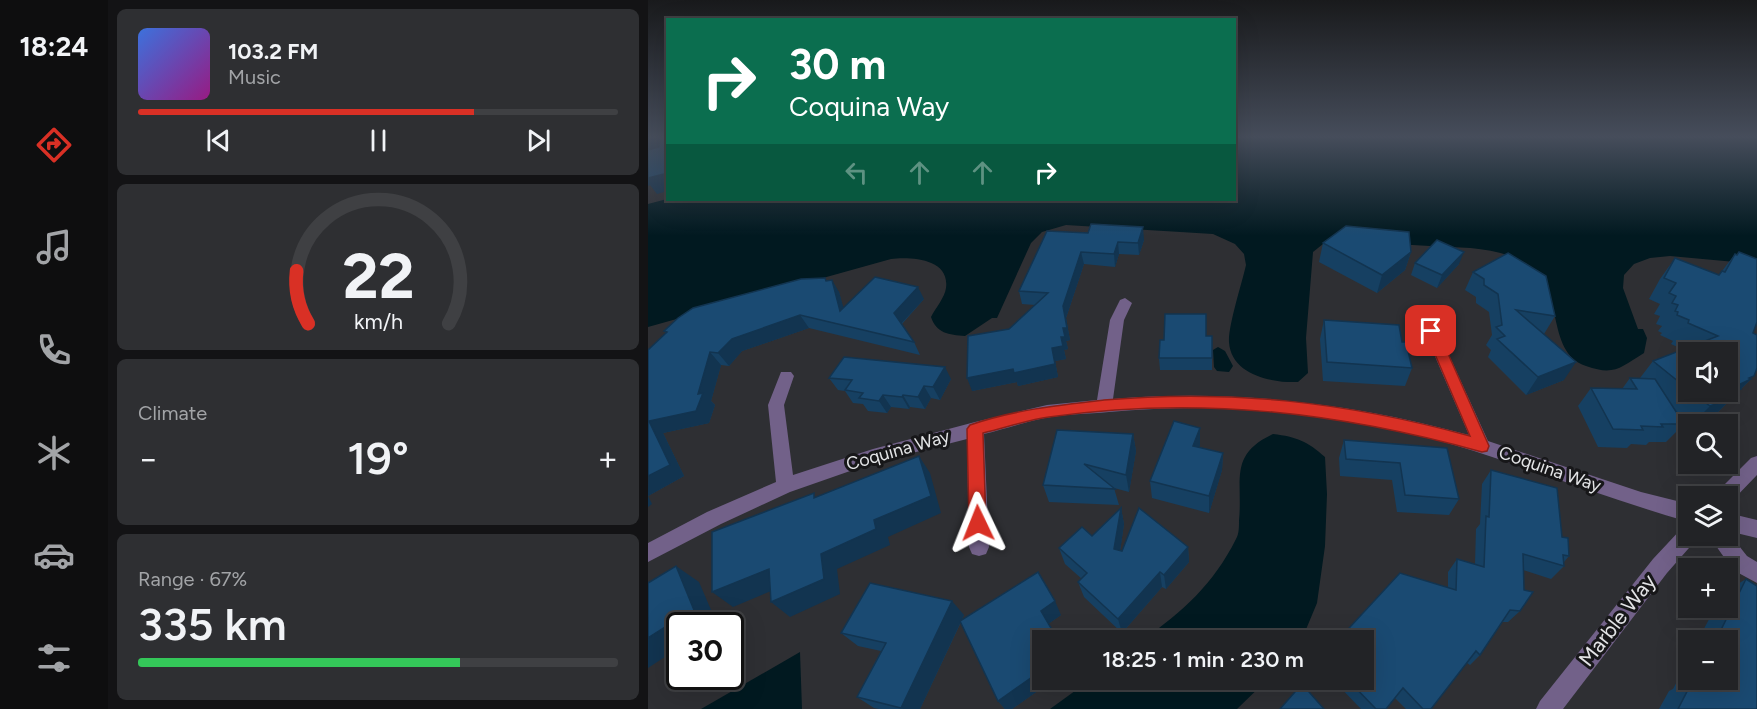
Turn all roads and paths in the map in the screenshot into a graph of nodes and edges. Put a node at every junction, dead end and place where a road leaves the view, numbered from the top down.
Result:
1 (1125, 303) dead end
2 (1431, 331) dead end
3 (786, 376) dead end
4 (1104, 406) junction
5 (975, 429) junction
6 (1482, 446) junction
7 (1757, 463) edge
8 (785, 486) junction
9 (1735, 486) edge
10 (1678, 510) edge
11 (1738, 524) edge
12 (1757, 529) edge
13 (1678, 546) edge
14 (1727, 546) edge
15 (979, 547) dead end
16 (648, 554) edge
17 (1757, 573) edge
18 (1548, 709) edge

1 - 4 street
2 - 6 street
3 - 8 street
4 - 5 street, Coquina Way
4 - 6 street, Coquina Way
5 - 8 street, Coquina Way
5 - 15 street
6 - 10 street, Coquina Way
7 - 9 street
8 - 16 street, Coquina Way
11 - 12 street
13 - 18 street, Marble Way
14 - 17 street

